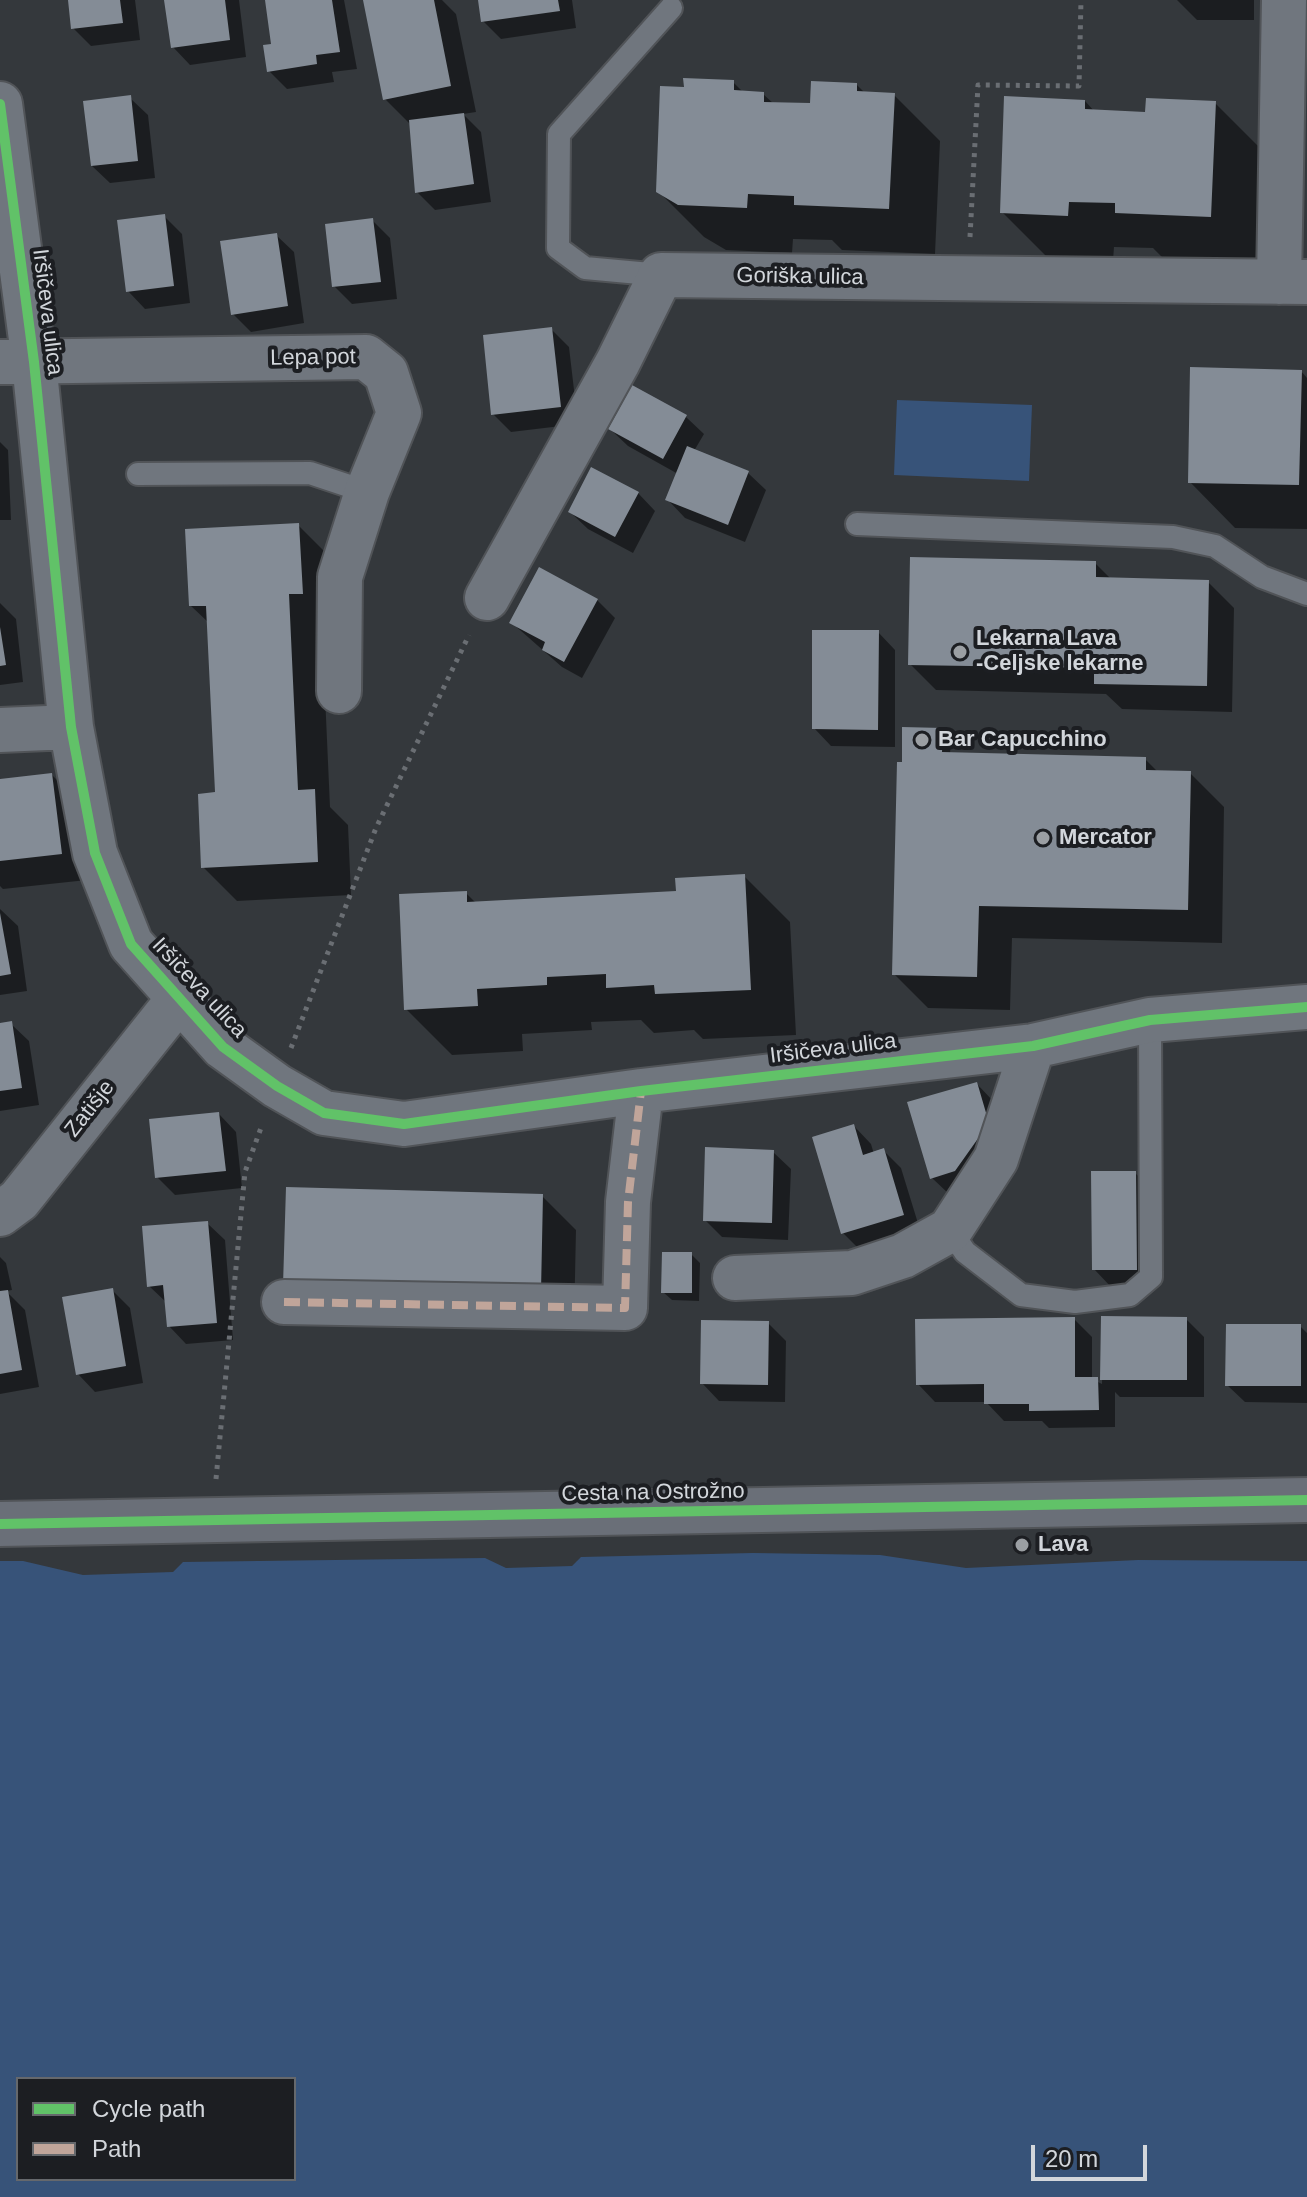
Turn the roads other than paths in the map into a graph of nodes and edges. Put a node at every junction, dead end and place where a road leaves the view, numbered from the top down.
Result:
1 (1284, 0) edge
2 (671, 8) dead end
3 (0, 104) edge
4 (661, 275) junction
5 (1293, 282) edge
6 (17, 362) edge
7 (138, 474) dead end
8 (367, 492) junction
9 (857, 524) dead end
10 (1307, 594) edge
11 (487, 598) road end
12 (339, 691) dead end
13 (71, 727) junction
14 (0, 730) edge
15 (178, 1000) junction
16 (1307, 1007) edge
17 (1150, 1020) junction
18 (1033, 1046) junction
19 (641, 1091) junction
20 (0, 1214) edge
21 (950, 1230) junction
22 (735, 1278) dead end
23 (284, 1302) dead end
24 (1307, 1500) edge
25 (0, 1524) edge

1 - 5 street
2 - 4 lane
3 - 6 street, Iršičeva ulica
4 - 5 street, Goriška ulica
4 - 11 street
6 - 8 street, Lepa pot
6 - 13 street, Iršičeva ulica
7 - 8 lane
8 - 12 street, Lepa pot
9 - 10 lane
13 - 14 street
13 - 15 street, Iršičeva ulica
15 - 19 street, Iršičeva ulica
15 - 20 street, Zatišje
16 - 17 street, Iršičeva ulica
17 - 18 street, Iršičeva ulica
17 - 21 lane
18 - 19 street, Iršičeva ulica
18 - 21 street
19 - 23 street
21 - 22 street
24 - 25 street, Cesta na Ostrožno

